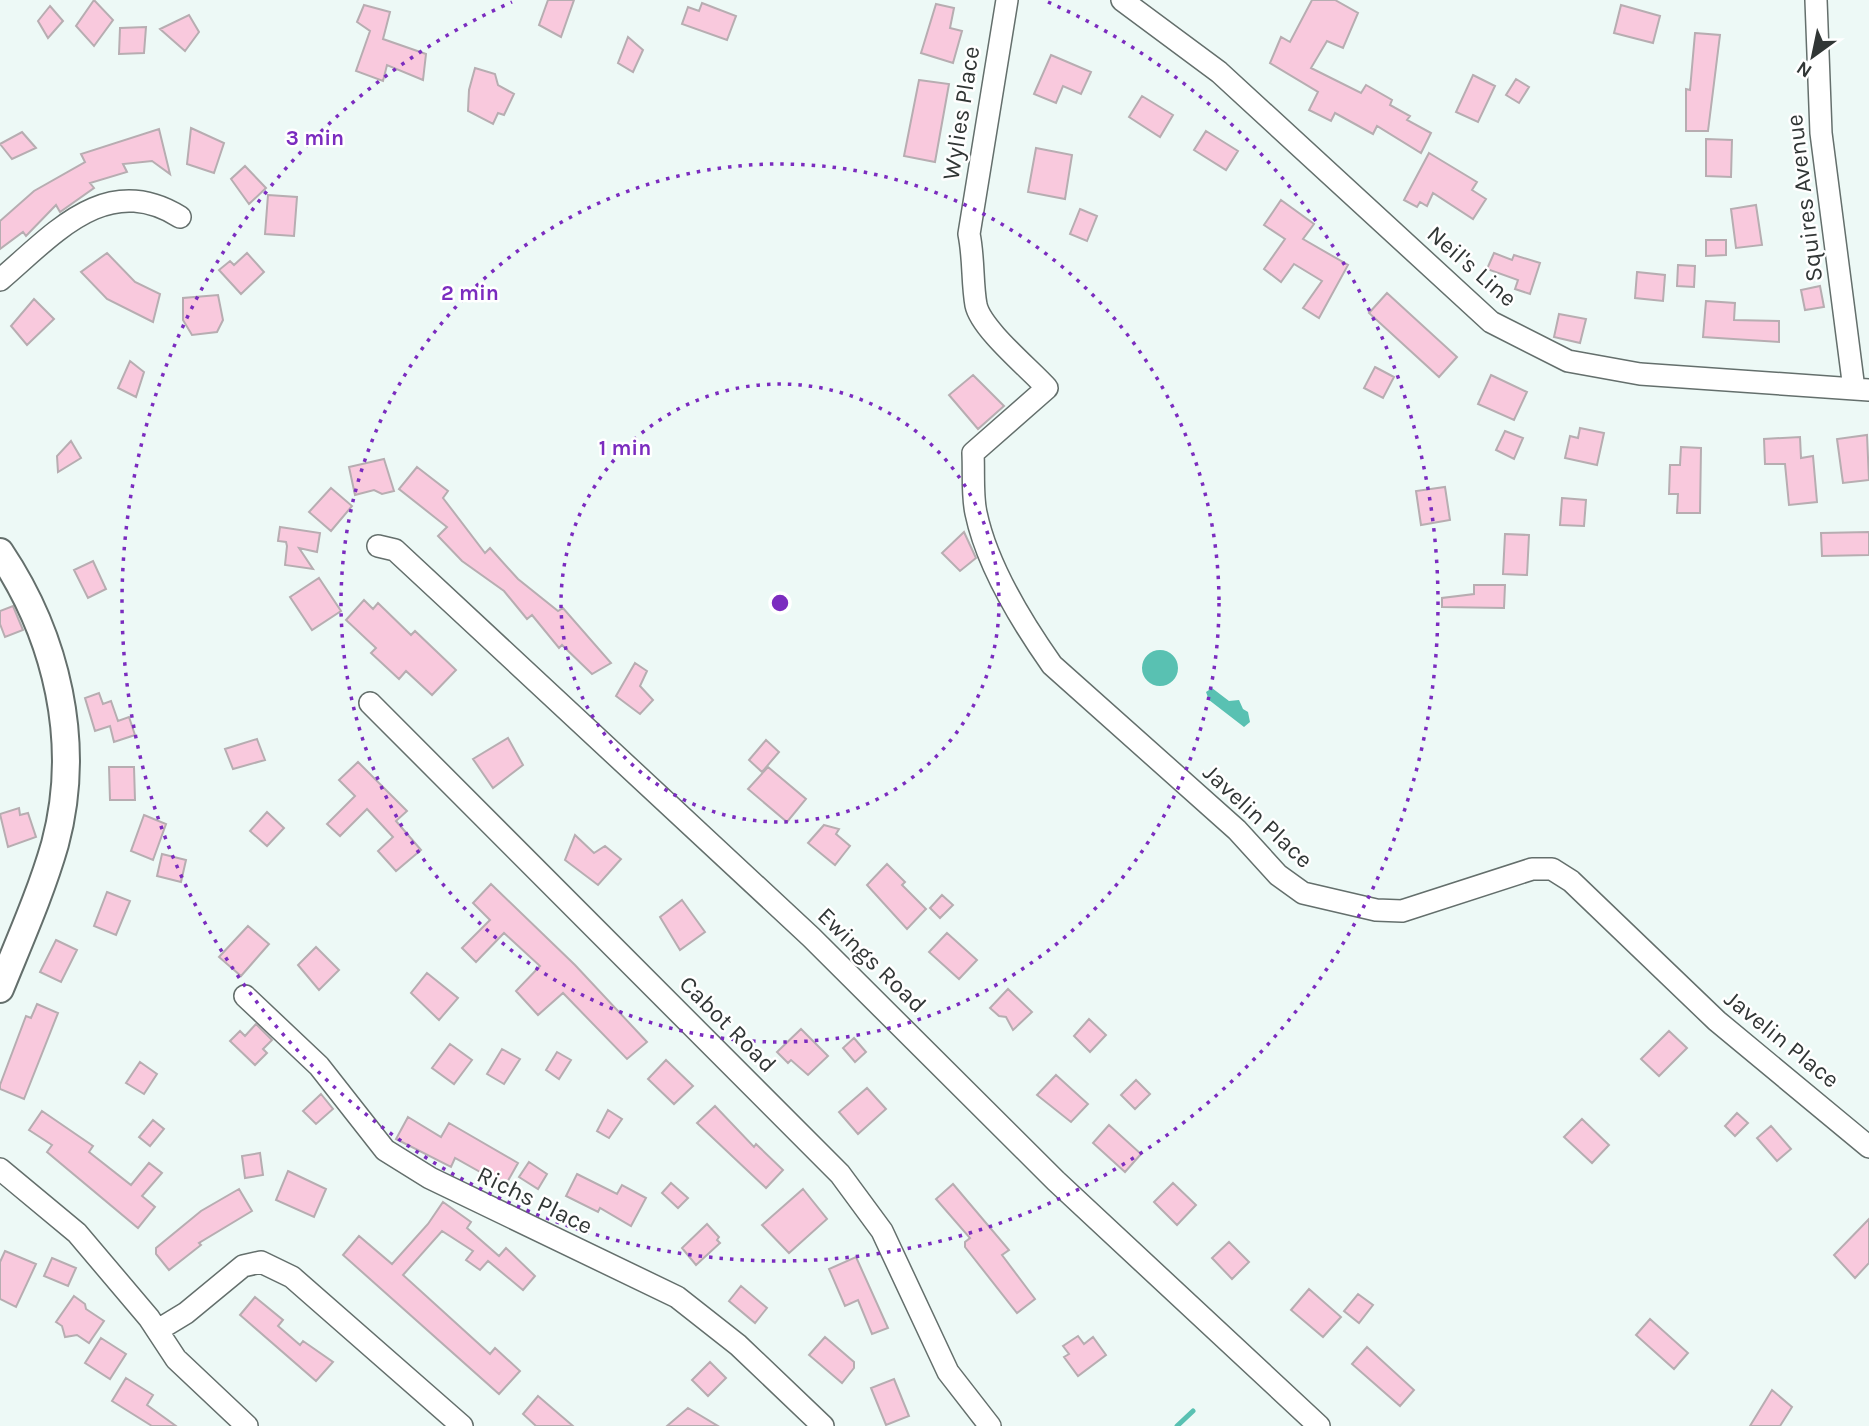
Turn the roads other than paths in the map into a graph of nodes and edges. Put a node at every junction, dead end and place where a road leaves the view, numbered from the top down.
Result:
1 (1007, 0) edge
2 (1122, 0) edge
3 (1816, 0) edge
4 (180, 216) dead end
5 (969, 234) joint
6 (0, 280) edge
7 (1862, 389) edge
8 (378, 546) dead end
9 (0, 552) edge
10 (370, 703) dead end
11 (0, 989) edge
12 (245, 996) dead end
13 (1869, 1147) edge
14 (0, 1169) edge
15 (158, 1331) junction
16 (247, 1426) edge
17 (462, 1426) edge
18 (823, 1426) edge
19 (990, 1426) edge
20 (1319, 1426) edge

1 - 5 street, Wylies Place
2 - 7 street, Neil's Line
3 - 7 street, Squires Avenue
4 - 6 street
5 - 13 street, Javelin Place
8 - 20 street, Ewings Road
9 - 11 street
10 - 19 street, Cabot Road
12 - 18 street, Richs Place
14 - 15 street
15 - 16 street
15 - 17 street

